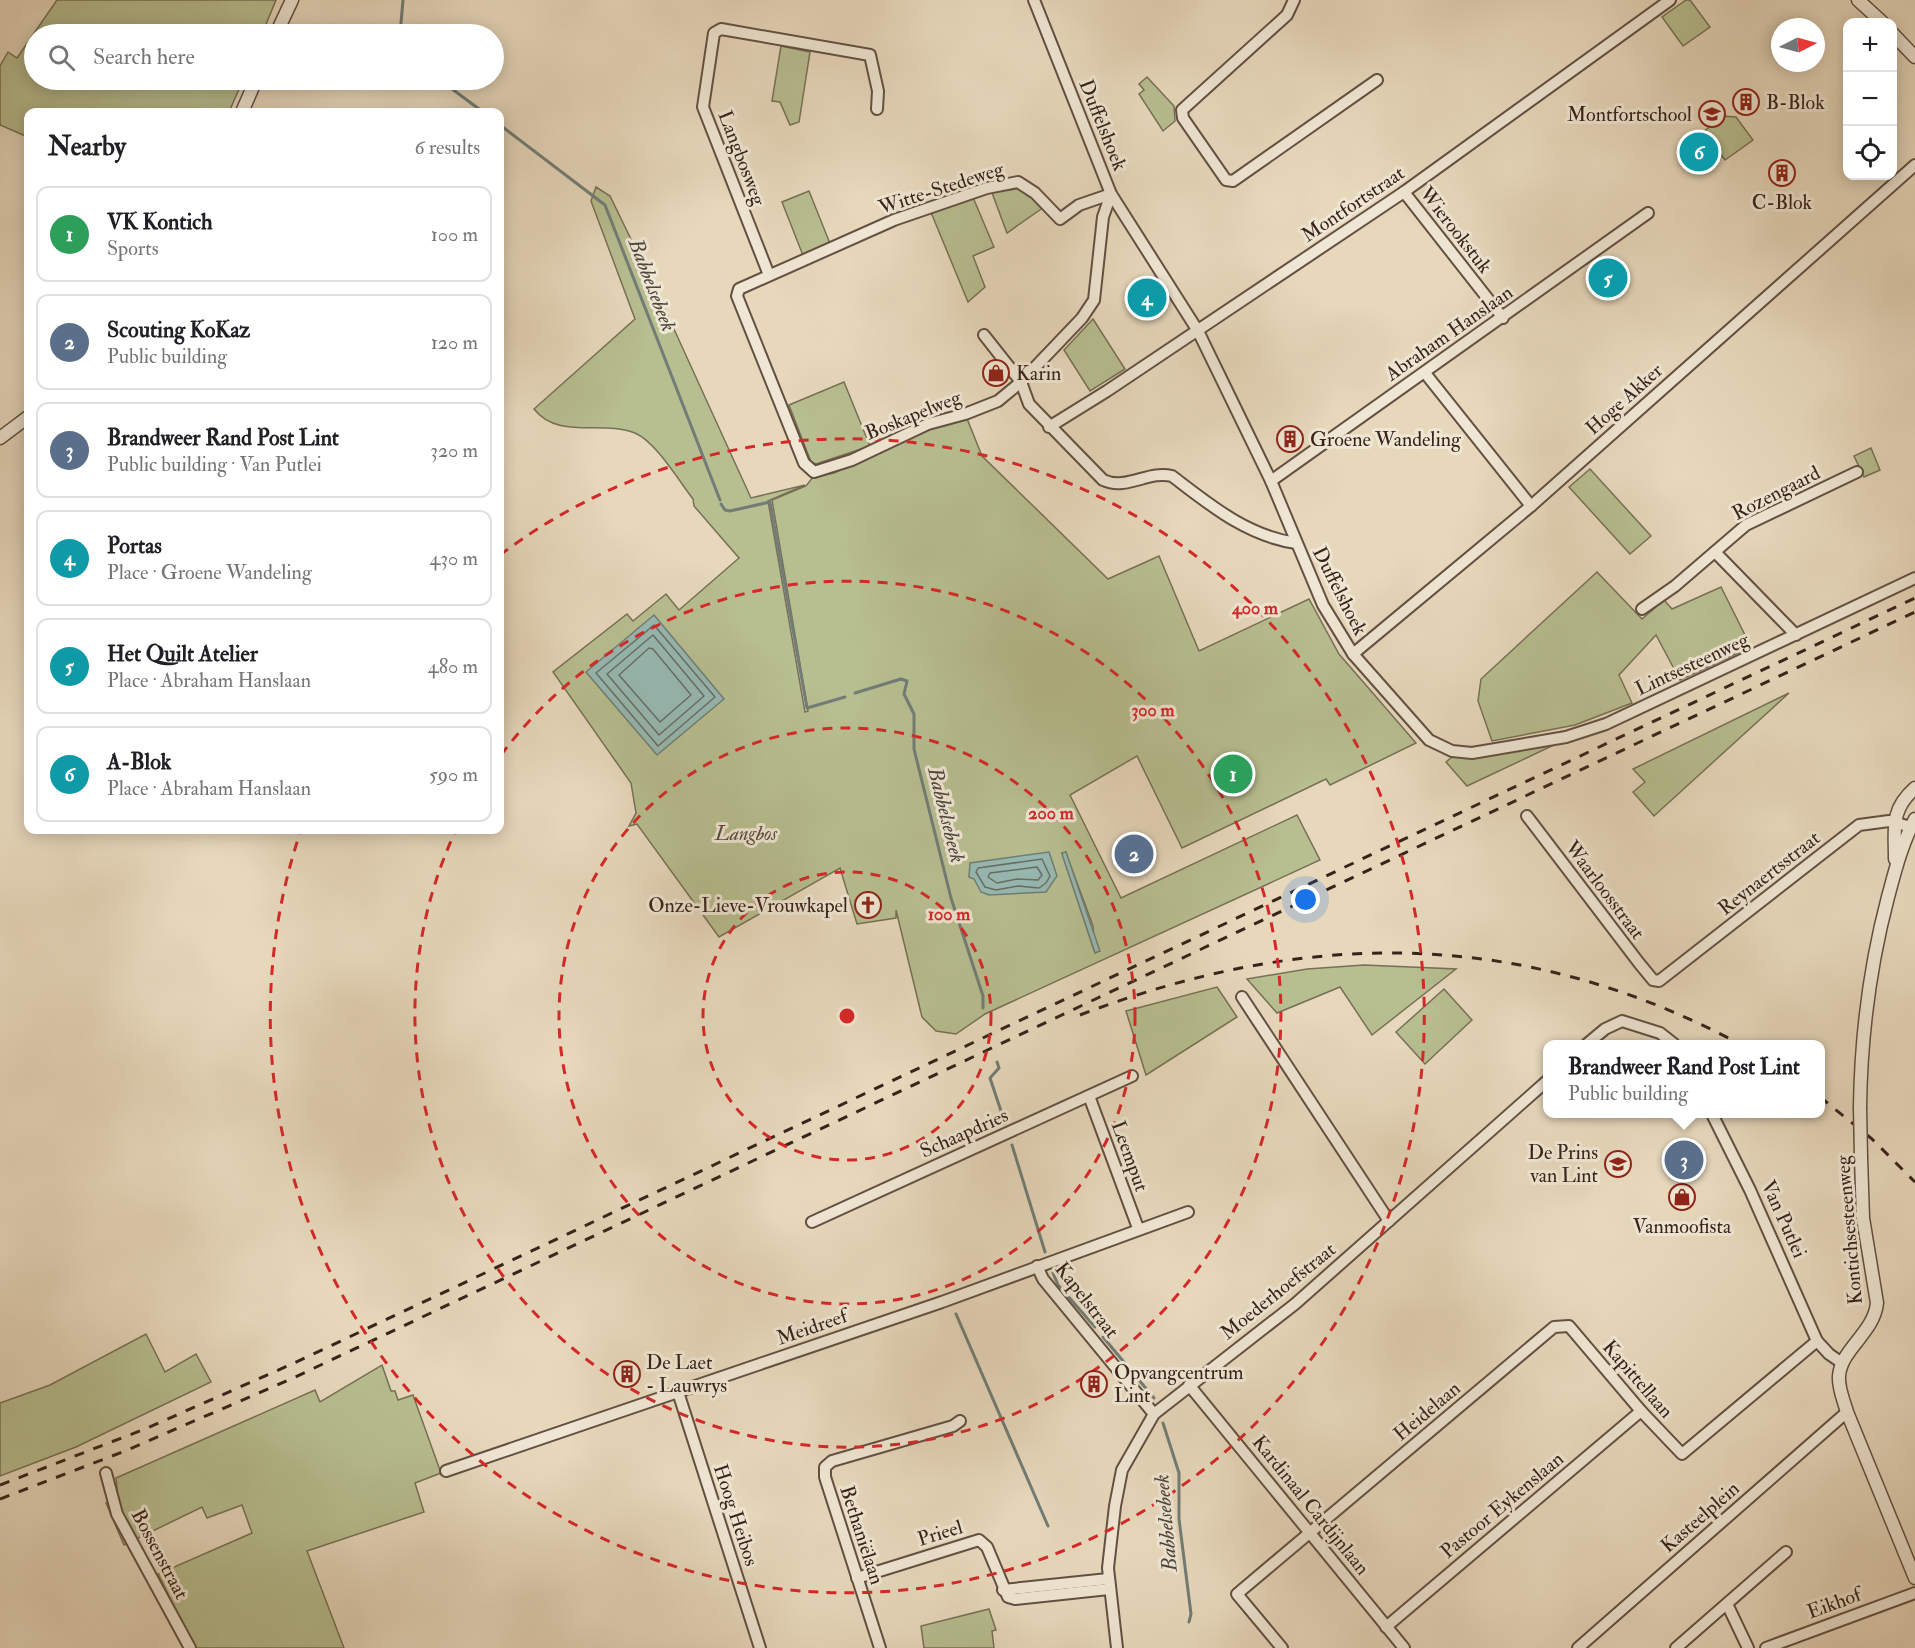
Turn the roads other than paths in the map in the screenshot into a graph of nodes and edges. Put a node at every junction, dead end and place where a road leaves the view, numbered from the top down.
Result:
1 (292, 0) edge
2 (1034, 0) edge
3 (1294, 0) edge
4 (1670, 0) edge
5 (1858, 0) edge
6 (1878, 18) edge
7 (281, 24) edge
8 (1897, 37) edge
9 (1915, 57) edge
10 (1377, 80) dead end
11 (252, 90) edge
12 (244, 108) edge
13 (878, 109) dead end
14 (1915, 165) edge
15 (1404, 192) junction
16 (1111, 194) junction
17 (1647, 213) dead end
18 (769, 275) junction
19 (1503, 318) junction
20 (1198, 331) junction
21 (984, 335) dead end
22 (1425, 373) junction
23 (1021, 382) junction
24 (24, 420) edge
25 (1049, 427) junction
26 (0, 438) edge
27 (1857, 472) dead end
28 (1271, 481) junction
29 (1531, 506) junction
30 (1296, 543) junction
31 (1715, 552) junction
32 (1915, 578) edge
33 (1641, 609) dead end
34 (1796, 635) junction
35 (1353, 654) junction
36 (1475, 752) joint
37 (1915, 788) edge
38 (1527, 816) dead end
39 (1895, 822) junction
40 (1913, 823) edge
41 (1895, 869) junction
42 (1659, 981) joint
43 (1242, 997) dead end
44 (1592, 1040) edge
45 (1669, 1040) edge
46 (1132, 1076) dead end
47 (1543, 1084) edge
48 (1089, 1096) junction
49 (1714, 1118) edge
50 (1188, 1212) dead end
51 (1389, 1221) junction
52 (812, 1222) dead end
53 (1138, 1228) junction
54 (1037, 1266) junction
55 (1569, 1326) joint
56 (1817, 1341) junction
57 (1842, 1363) junction
58 (1189, 1385) junction
59 (678, 1392) junction
60 (1641, 1411) junction
61 (1847, 1412) junction
62 (1154, 1413) junction
63 (960, 1421) dead end
64 (446, 1471) dead end
65 (105, 1473) dead end
66 (1311, 1532) junction
67 (1786, 1552) dead end
68 (857, 1578) junction
69 (1915, 1578) edge
70 (1109, 1584) junction
71 (1915, 1593) edge
72 (1727, 1604) junction
73 (1386, 1626) junction
74 (190, 1648) edge
75 (760, 1648) edge
76 (880, 1648) edge
77 (1117, 1648) edge
78 (1282, 1648) edge
79 (1404, 1648) edge
80 (1578, 1648) edge
81 (1676, 1648) edge
82 (1748, 1648) edge
83 (1766, 1648) edge

1 - 7 street
2 - 16 street, Duffelshoek
3 - 10 street
4 - 15 street, Montfortstraat
5 - 6 street
8 - 9 street
11 - 12 street
13 - 18 street, Langbosweg
14 - 29 street, Hoge Akker
15 - 19 street, Wierookstuk
15 - 20 street, Montfortstraat
16 - 18 street, Witte-Stedeweg
16 - 20 street
16 - 23 street, Duffelshoek
17 - 19 street, Abraham Hanslaan
18 - 23 street, Boskapelweg
19 - 22 street, Abraham Hanslaan
20 - 25 street, Montfortstraat
20 - 28 street
21 - 23 street, Duffelshoek
22 - 28 street, Abraham Hanslaan
22 - 29 street
23 - 25 street, Duffelshoek
24 - 26 street
25 - 30 street, Duffelshoek
27 - 31 street, Rozengaard
28 - 30 street
29 - 35 street, Hoge Akker
30 - 35 street, Duffelshoek
31 - 33 street, Rozengaard
31 - 34 street
32 - 34 street, Lintsesteenweg
34 - 36 street, Lintsesteenweg
35 - 36 street, Duffelshoek
37 - 39 street, Kontichsesteenweg
38 - 42 street, Waarloosstraat
39 - 40 street, Reynaertsstraat
39 - 41 street, Kontichsesteenweg
39 - 42 street, Reynaertsstraat
40 - 41 street, Kontichsesteenweg
41 - 57 street, Kontichsesteenweg, bridge
43 - 51 street
44 - 45 street
46 - 48 street, Schaapdries
47 - 51 street, Moederhoefstraat
48 - 52 street, Schaapdries
48 - 53 street, Leemput
49 - 56 street, Van Putlei
50 - 53 street, Meidreef
51 - 58 street, Moederhoefstraat
53 - 54 street, Meidreef
54 - 59 street, Meidreef
54 - 62 street, Kapelstraat
55 - 60 street, Kapittellaan
55 - 66 street, Heidelaan
56 - 57 street, Van Putlei
56 - 60 street, Kapittellaan
57 - 61 street
58 - 62 street, Moederhoefstraat
58 - 66 street, Kardinaal Cardijnlaan
59 - 64 street, Meidreef
59 - 75 street, Hoog Heibos
60 - 73 street, Pastoor Eykenslaan
61 - 69 street
61 - 80 street, Kasteelplein
62 - 70 street, Moederhoefstraat
63 - 68 street, Bethaniëlaan
65 - 74 street, Bossenstraat
66 - 73 street, Kardinaal Cardijnlaan
66 - 78 street, Heidelaan
67 - 72 street
68 - 70 street, Prieel
68 - 76 street, Bethaniëlaan
70 - 77 street, Moederhoefstraat
71 - 83 street, Eikhof
72 - 81 street
72 - 82 street
73 - 79 street, Kardinaal Cardijnlaan

